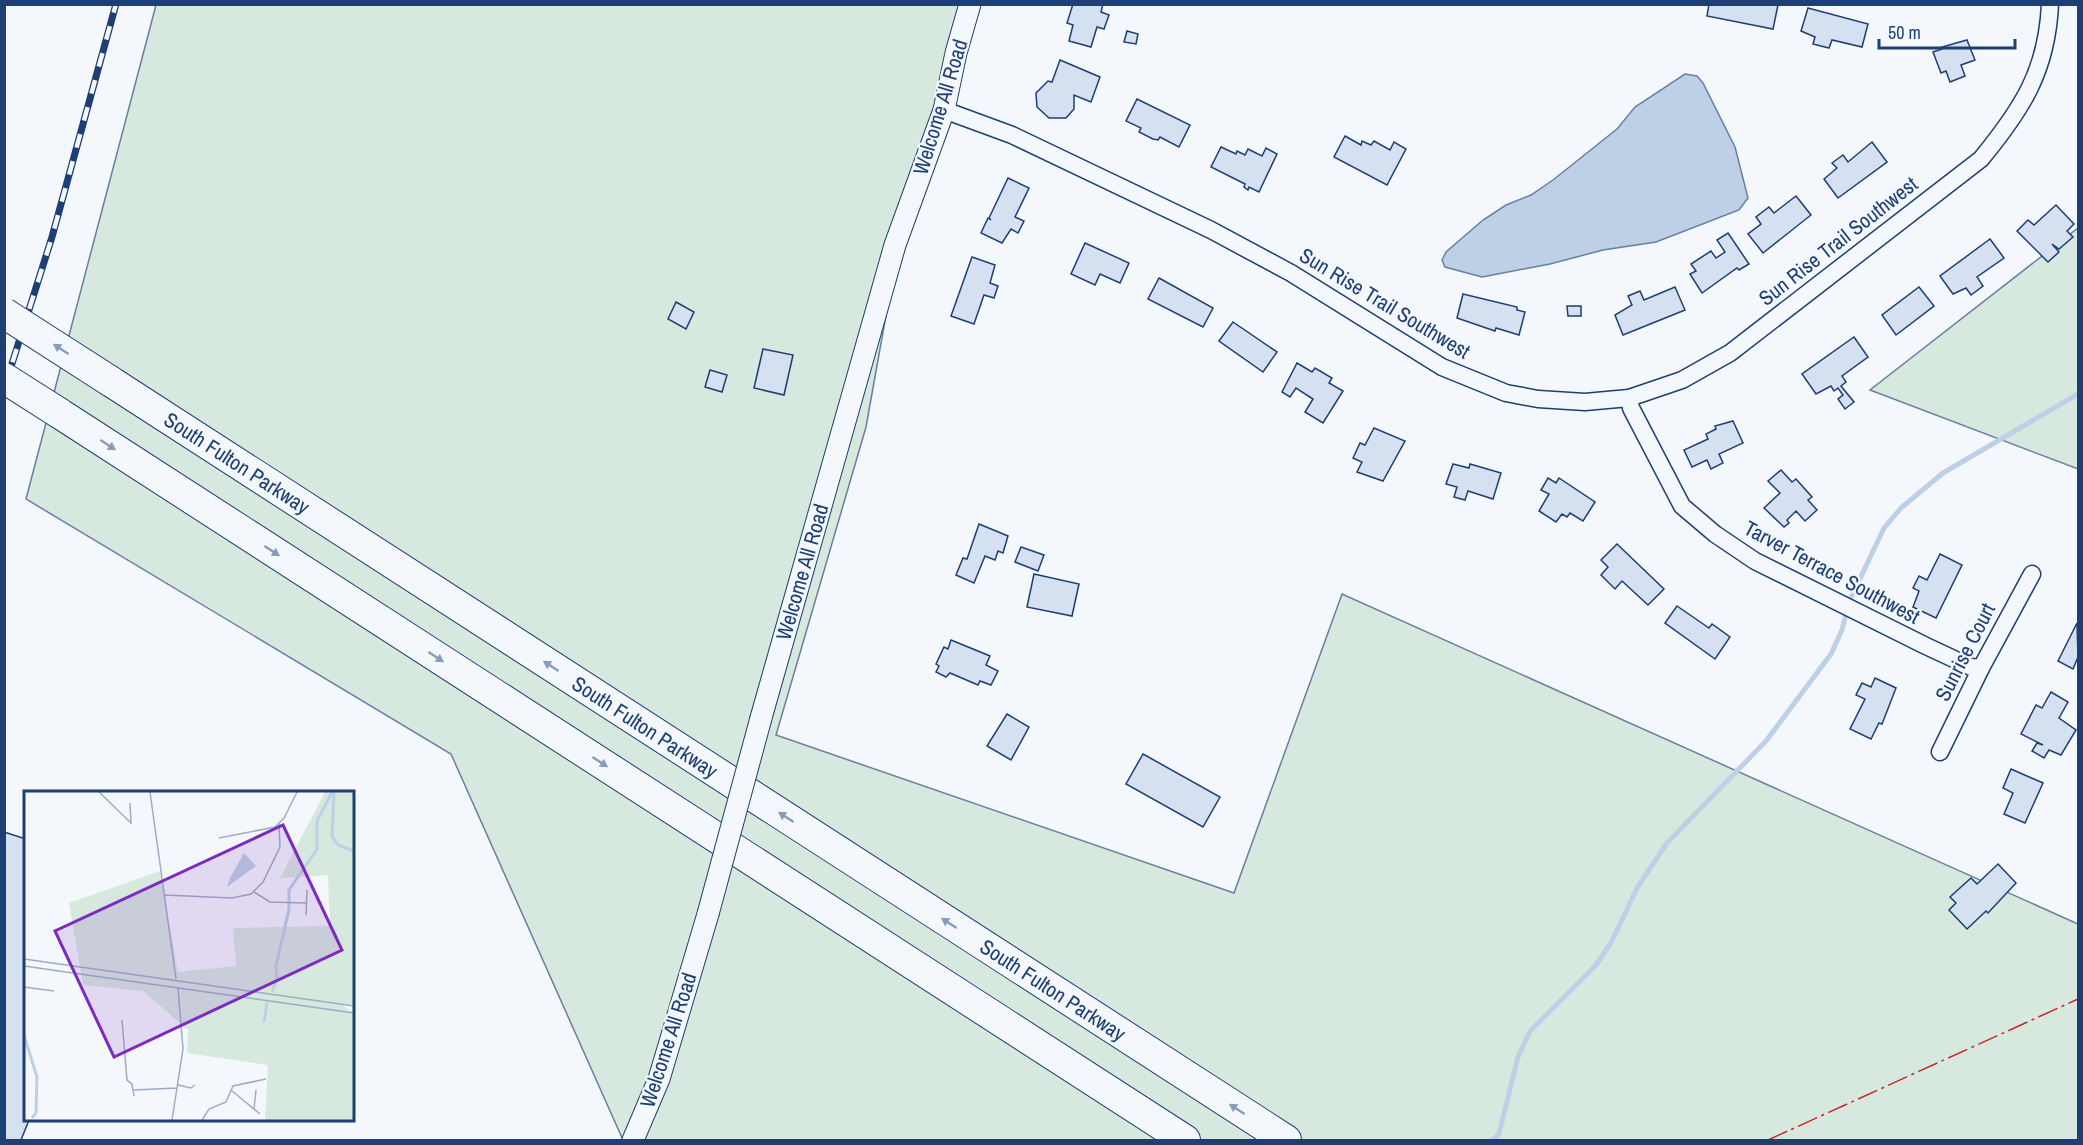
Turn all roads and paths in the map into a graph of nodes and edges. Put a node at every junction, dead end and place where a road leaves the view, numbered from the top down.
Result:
1 (970, 4) edge
2 (2050, 4) edge
3 (944, 110) junction
4 (4, 313) edge
5 (4, 378) edge
6 (1629, 398) junction
7 (2032, 574) dead end
8 (1981, 668) junction
9 (1941, 752) dead end
10 (633, 1140) edge
11 (1185, 1140) edge
12 (1286, 1140) edge

1 - 3 street, Welcome All Road
2 - 6 street, Sun Rise Trail Southwest
3 - 6 street, Sun Rise Trail Southwest
3 - 10 street, Welcome All Road, bridge
12 -> 4 highway, South Fulton Parkway, bridge
5 -> 11 highway, bridge
6 - 8 street, Tarver Terrace Southwest
7 - 8 street, Sunrise Court
8 - 9 street, Sunrise Court

